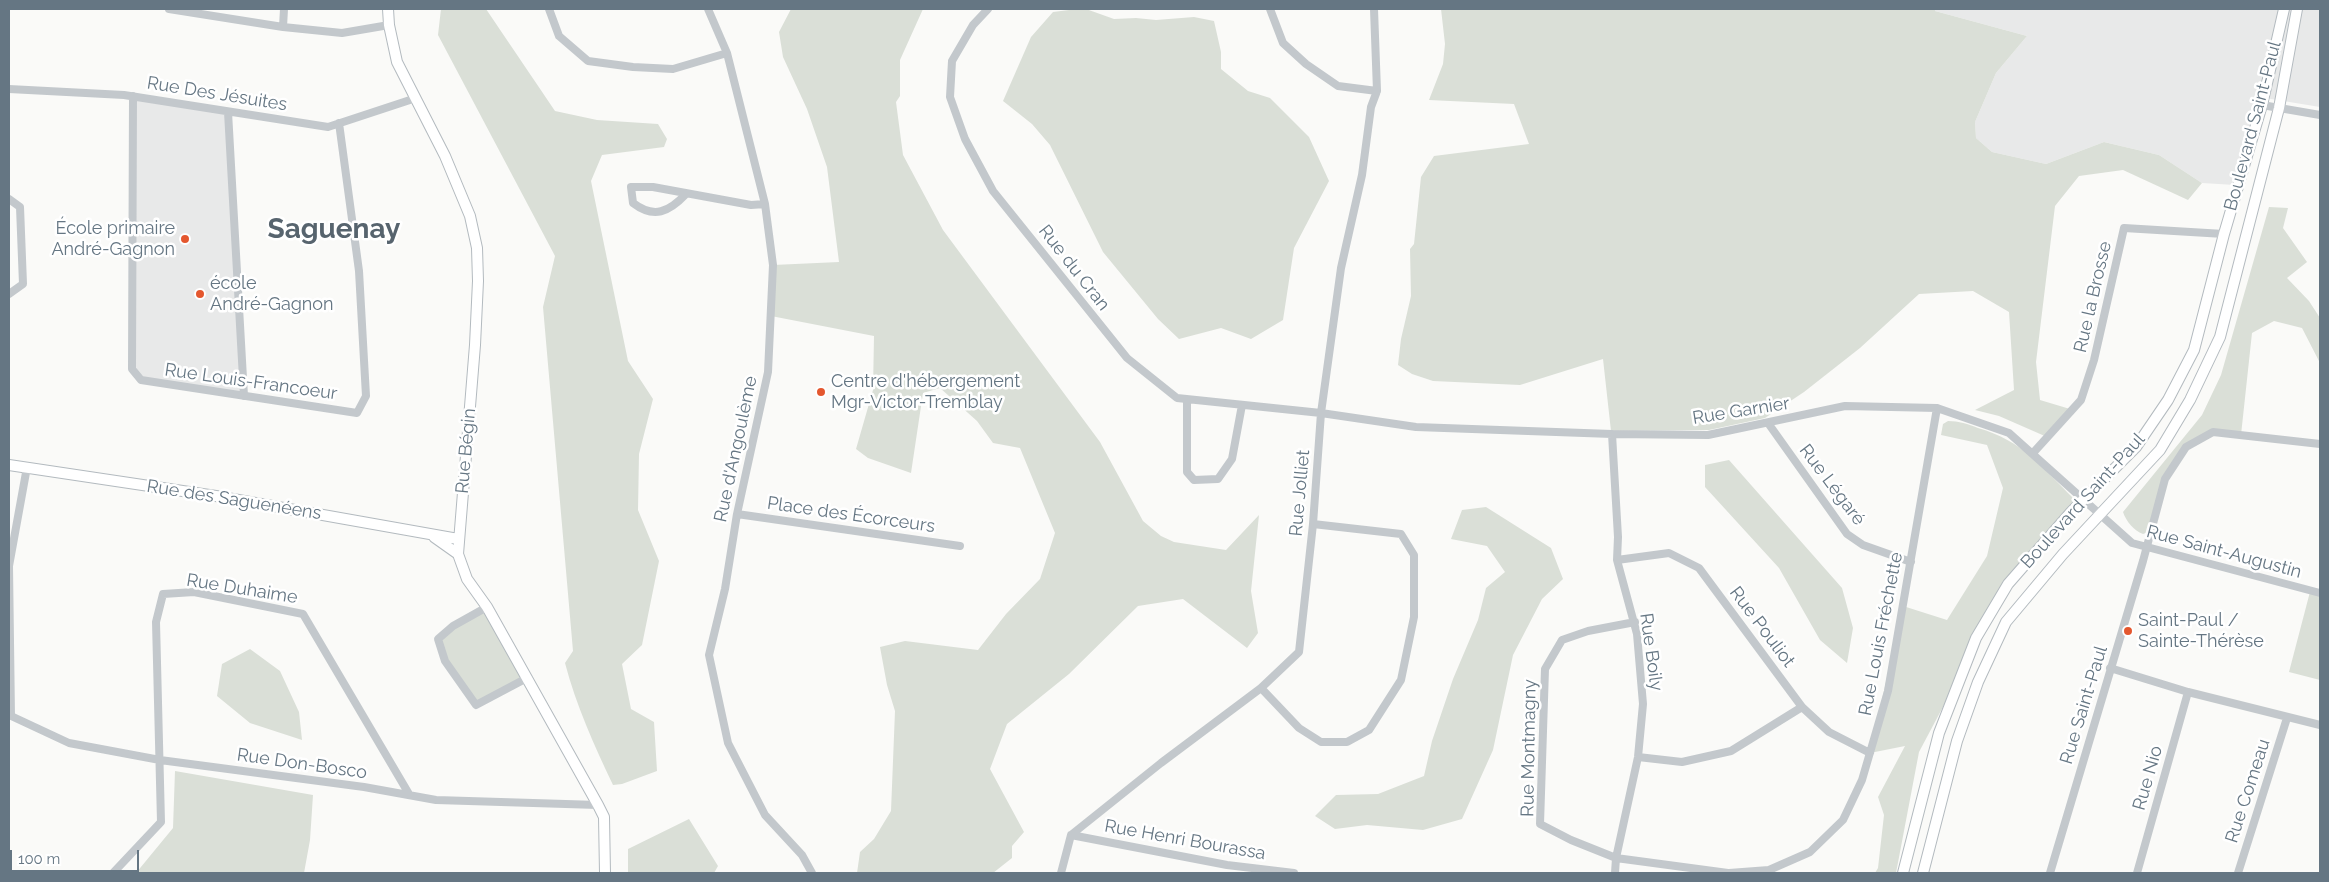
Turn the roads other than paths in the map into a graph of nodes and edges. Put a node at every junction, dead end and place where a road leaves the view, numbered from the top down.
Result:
1 (170, 9) edge
2 (284, 9) edge
3 (388, 9) edge
4 (549, 9) edge
5 (708, 9) edge
6 (988, 9) edge
7 (1270, 9) edge
8 (1374, 9) edge
9 (2284, 9) edge
10 (2297, 9) edge
11 (389, 25) junction
12 (283, 28) junction
13 (728, 53) junction
14 (9, 89) edge
15 (1377, 91) junction
16 (133, 96) junction
17 (416, 98) junction
18 (2262, 105) junction
19 (2279, 108) junction
20 (228, 112) junction
21 (2320, 115) edge
22 (339, 123) junction
23 (686, 194) junction
24 (9, 199) edge
25 (764, 204) junction
26 (2224, 234) junction
27 (9, 294) edge
28 (244, 396) junction
29 (1187, 400) junction
30 (1242, 405) junction
31 (1936, 408) junction
32 (1322, 413) junction
33 (1768, 423) junction
34 (1612, 434) junction
35 (2320, 444) edge
36 (2033, 453) junction
37 (9, 465) edge
38 (27, 467) junction
39 (2079, 498) junction
40 (737, 514) junction
41 (2099, 515) junction
42 (1313, 524) junction
43 (429, 534) junction
44 (458, 539) junction
45 (960, 546) dead end
46 (2146, 546) junction
47 (458, 554) junction
48 (1617, 560) junction
49 (1910, 562) junction
50 (9, 566) edge
51 (2320, 593) edge
52 (487, 607) junction
53 (1635, 622) junction
54 (2110, 668) junction
55 (528, 678) junction
56 (1261, 688) junction
57 (2188, 692) junction
58 (1802, 707) junction
59 (10, 716) edge
60 (2287, 718) junction
61 (2320, 725) edge
62 (1870, 753) junction
63 (1638, 757) junction
64 (160, 760) junction
65 (409, 794) junction
66 (598, 805) junction
67 (1071, 834) junction
68 (1616, 858) junction
69 (1226, 869) edge
70 (114, 873) edge
71 (605, 873) edge
72 (812, 873) edge
73 (1061, 873) edge
74 (1294, 873) edge
75 (1615, 873) edge
76 (1728, 873) edge
77 (1903, 873) edge
78 (1923, 873) edge
79 (2050, 873) edge
80 (2137, 873) edge
81 (2238, 873) edge

1 - 12 street
2 - 12 street
3 - 11 main road, Rue Bégin
4 - 13 street
5 - 13 street, Rue d'Angoulème
6 - 29 street, Rue du Cran
7 - 15 street
8 - 15 street, Rue Jolliet
9 - 18 main road, Boulevard Saint-Paul
10 - 19 main road, Boulevard Saint-Paul
11 - 12 street
11 - 17 main road, Rue Bégin
13 - 25 street, Rue d'Angoulème
14 - 16 street, Rue Des Jésuites
15 - 32 street, Rue Jolliet
16 - 20 street, Rue Des Jésuites
16 - 28 street, Rue Louis-Francoeur
17 - 22 street, Rue Des Jésuites
17 - 44 main road, Rue Bégin
18 - 19 street
18 - 26 main road, Boulevard Saint-Paul
19 - 21 street
19 - 41 main road, Boulevard Saint-Paul
20 - 22 street, Rue Des Jésuites
20 - 28 street
22 - 28 street, Rue Louis-Francoeur
23 - 23 street
23 - 25 street
24 - 27 street
25 - 40 street, Rue d'Angoulème
26 - 36 street, Rue la Brosse
26 - 39 main road, Boulevard Saint-Paul
29 - 30 street, Rue du Cran
29 - 30 street
30 - 32 street, Rue du Cran
31 - 33 street, Rue Garnier
31 - 36 street, Rue Garnier
31 - 49 street, Rue Louis Fréchette
32 - 34 street, Rue Garnier
32 - 42 street, Rue Jolliet
33 - 34 street, Rue Garnier
33 - 49 street, Rue Légaré
34 - 48 street, Rue Boily
35 - 46 street, Rue Saint-Paul
36 - 39 street, Rue Garnier
37 - 38 main road, Rue des Saguenéens
38 - 43 main road, Rue des Saguenéens
38 - 50 street
39 - 41 street, Rue Saint-Augustin
39 - 77 main road, Boulevard Saint-Paul
40 - 45 street, Place des Écorceurs
40 - 72 street, Rue d'Angoulème
41 - 46 street, Rue Saint-Augustin
41 - 78 main road, Boulevard Saint-Paul
42 - 56 street, Rue Jolliet
42 - 56 street
43 - 44 main road, Rue des Saguenéens
43 - 47 main road
44 - 47 main road, Rue Bégin
46 - 51 street, Rue Saint-Augustin
46 - 54 street, Rue Saint-Paul
47 - 52 main road, Rue Bégin
48 - 53 street, Rue Boily
48 - 58 street, Rue Pouliot
49 - 62 street, Rue Louis Fréchette
50 - 59 street
52 - 55 main road, Rue Bégin
52 - 55 street
53 - 63 street, Rue Boily
53 - 68 street, Rue Montmagny
54 - 57 street
54 - 79 street, Rue Saint-Paul
55 - 66 main road, Rue Bégin
56 - 67 street, Rue Jolliet
57 - 60 street
57 - 80 street, Rue Nio
58 - 62 street, Rue Pouliot
58 - 63 street
59 - 64 street, Rue Don-Bosco
60 - 61 street
60 - 81 street, Rue Comeau
62 - 76 street, Rue Louis Fréchette
63 - 68 street, Rue Boily
64 - 65 street, Rue Don-Bosco
64 - 65 street, Rue Duhaime
64 - 70 street
65 - 66 street, Rue Don-Bosco
66 - 71 main road, Rue Bégin
67 - 69 street, Rue Henri Bourassa
67 - 73 street
68 - 75 street, Rue Boily
68 - 76 street, Rue Louis Fréchette
69 - 74 street, Rue Henri Bourassa

